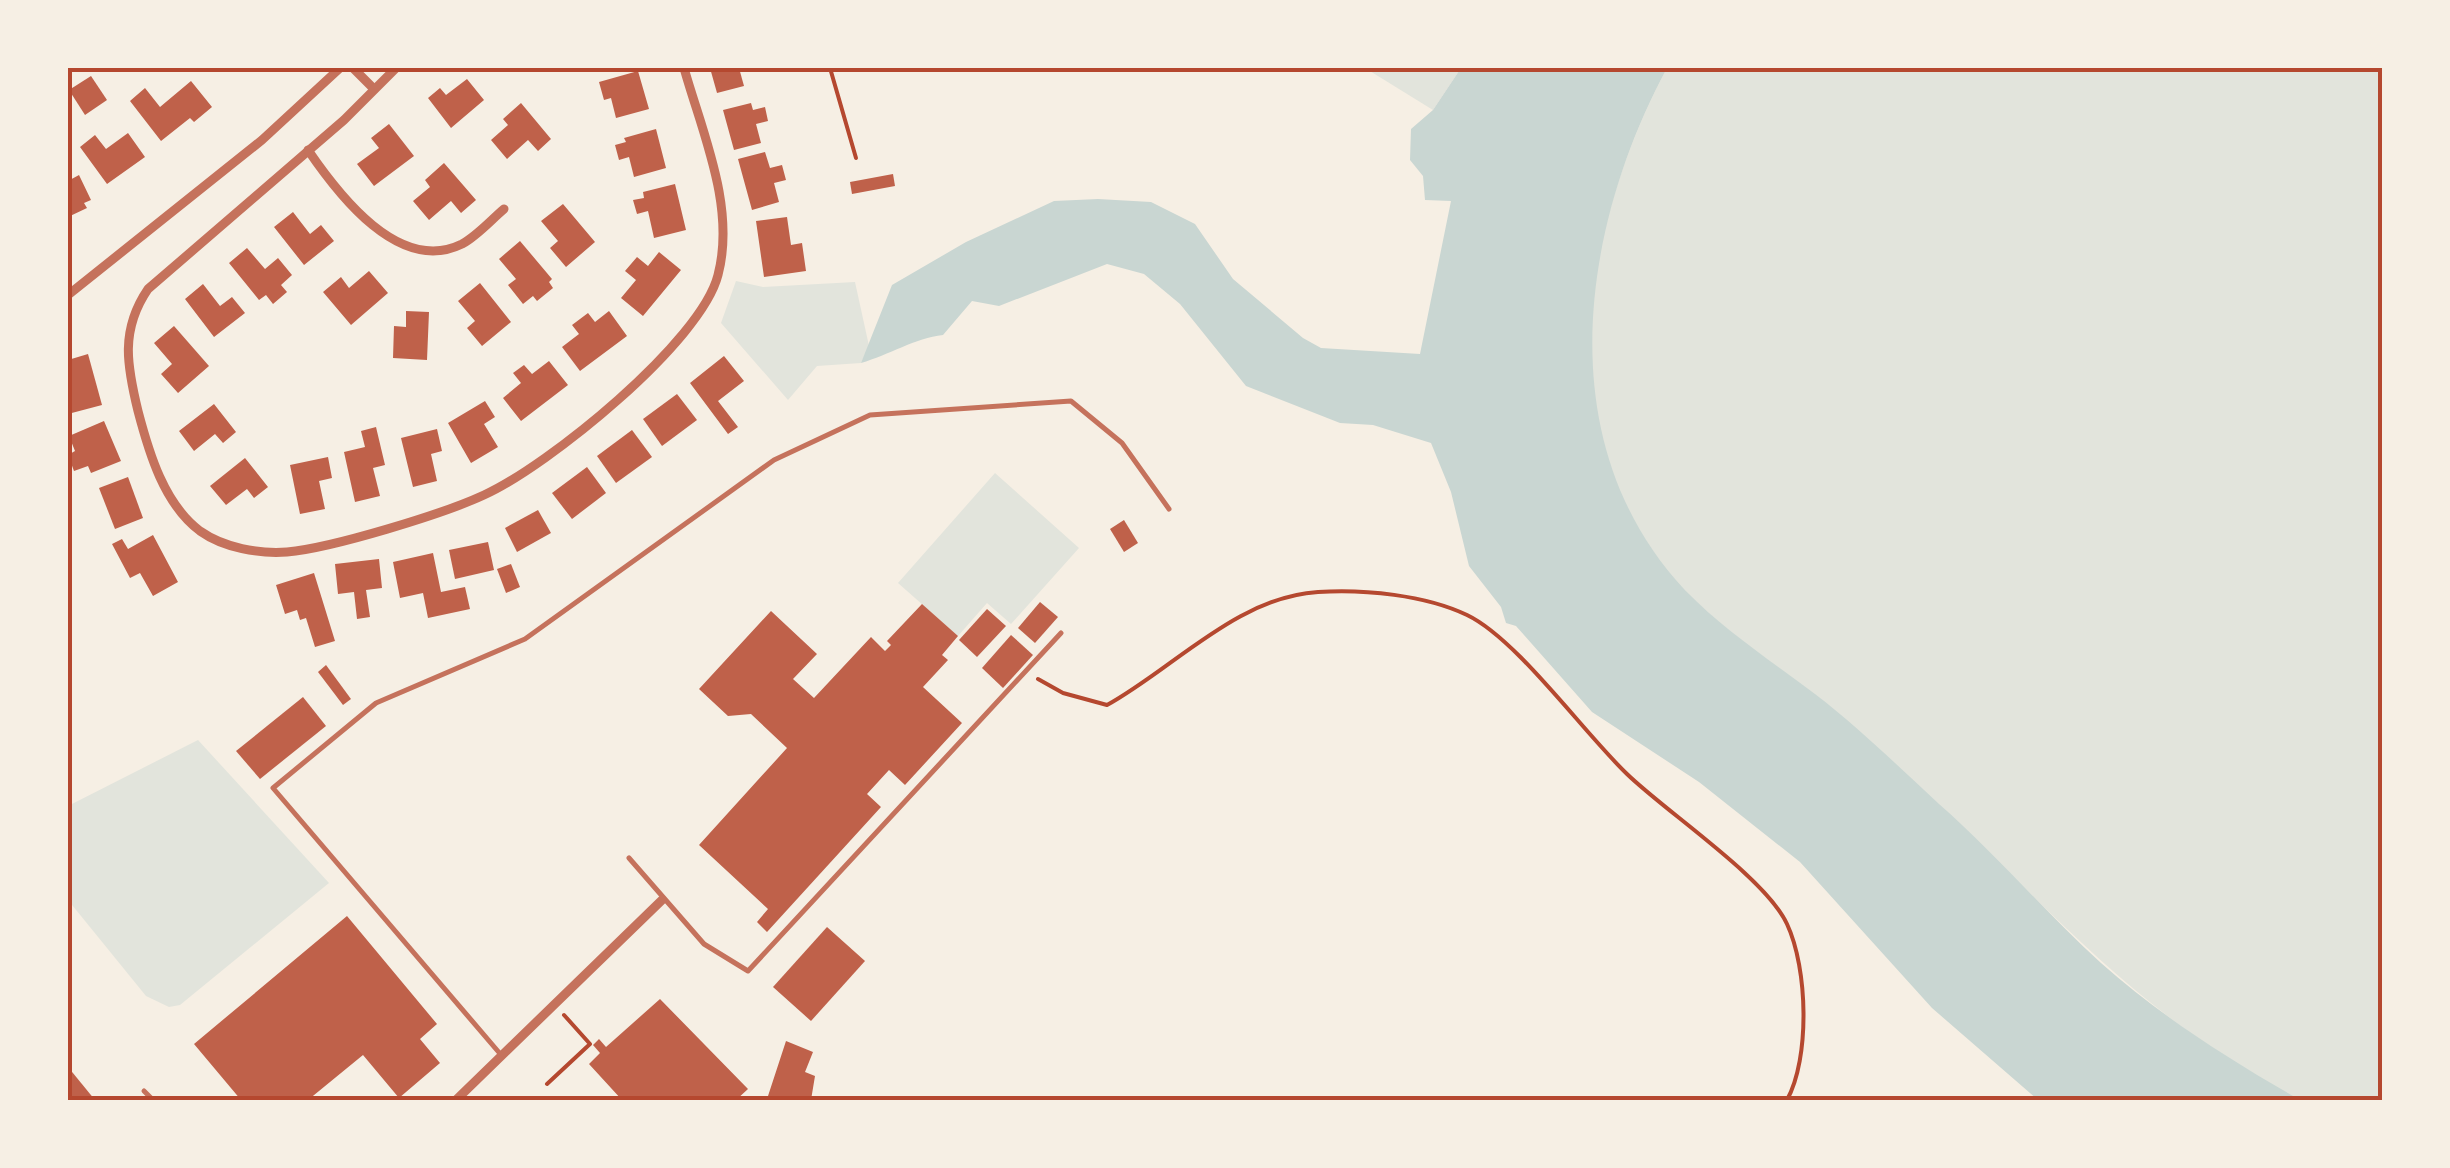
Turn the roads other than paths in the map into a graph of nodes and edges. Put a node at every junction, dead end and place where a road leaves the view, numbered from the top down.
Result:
1 (340, 68) edge
2 (354, 68) edge
3 (396, 68) edge
4 (684, 68) edge
5 (374, 89) junction
6 (308, 150) junction
7 (504, 209) dead end
8 (68, 295) edge
9 (1169, 509) dead end
10 (1061, 633) dead end
11 (629, 858) dead end
12 (662, 900) junction
13 (502, 1056) junction
14 (144, 1091) dead end
15 (153, 1100) edge
16 (456, 1100) edge

1 - 8 street
2 - 5 street
3 - 5 street
4 - 6 street
5 - 6 street
6 - 7 street
9 - 13 lane
10 - 12 lane
11 - 12 lane
12 - 13 street
13 - 16 street
14 - 15 lane

